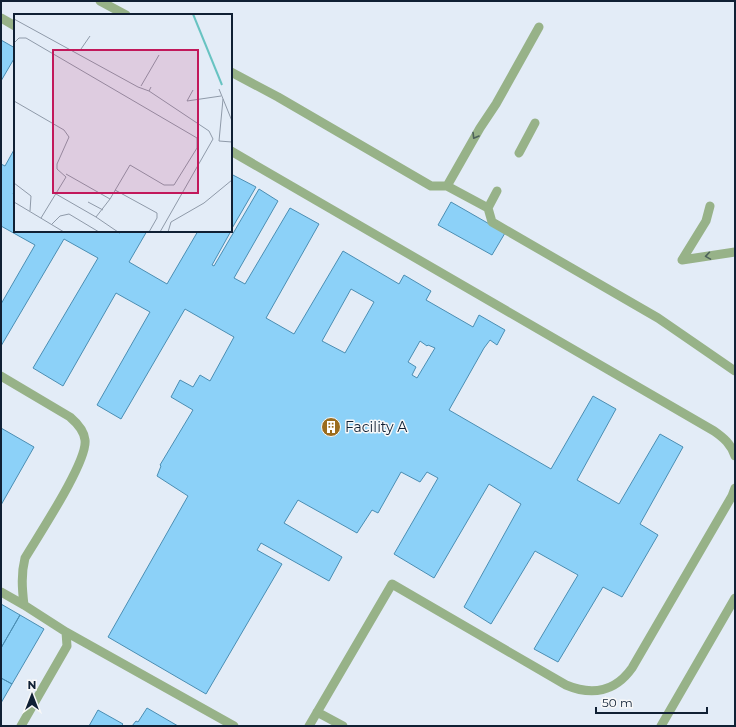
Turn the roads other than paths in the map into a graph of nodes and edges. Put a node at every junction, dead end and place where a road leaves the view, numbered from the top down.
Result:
1 (100, 1) edge
2 (124, 14) edge
3 (1, 18) edge
4 (14, 25) edge
5 (539, 27) dead end
6 (232, 73) edge
7 (535, 123) dead end
8 (232, 152) edge
9 (519, 153) dead end
10 (447, 186) junction
11 (497, 191) dead end
12 (710, 206) dead end
13 (488, 208) junction
14 (735, 252) edge
15 (735, 371) edge
16 (1, 376) edge
17 (735, 456) edge
18 (735, 488) edge
19 (1, 592) edge
20 (735, 598) edge
21 (24, 605) junction
22 (66, 632) junction
23 (317, 712) junction
24 (21, 726) edge
25 (234, 726) edge
26 (308, 726) edge
27 (343, 726) edge
28 (661, 726) edge

1 - 2 lane
3 - 4 lane
5 -> 10 lane
6 - 10 lane
7 - 9 lane
8 - 17 lane
10 - 13 lane
11 - 13 lane
14 -> 12 lane
13 - 15 lane
16 - 21 lane
18 - 23 lane
19 - 21 lane
20 - 28 lane
21 - 22 lane
22 - 24 lane
22 - 25 lane
23 - 26 lane
23 - 27 lane

